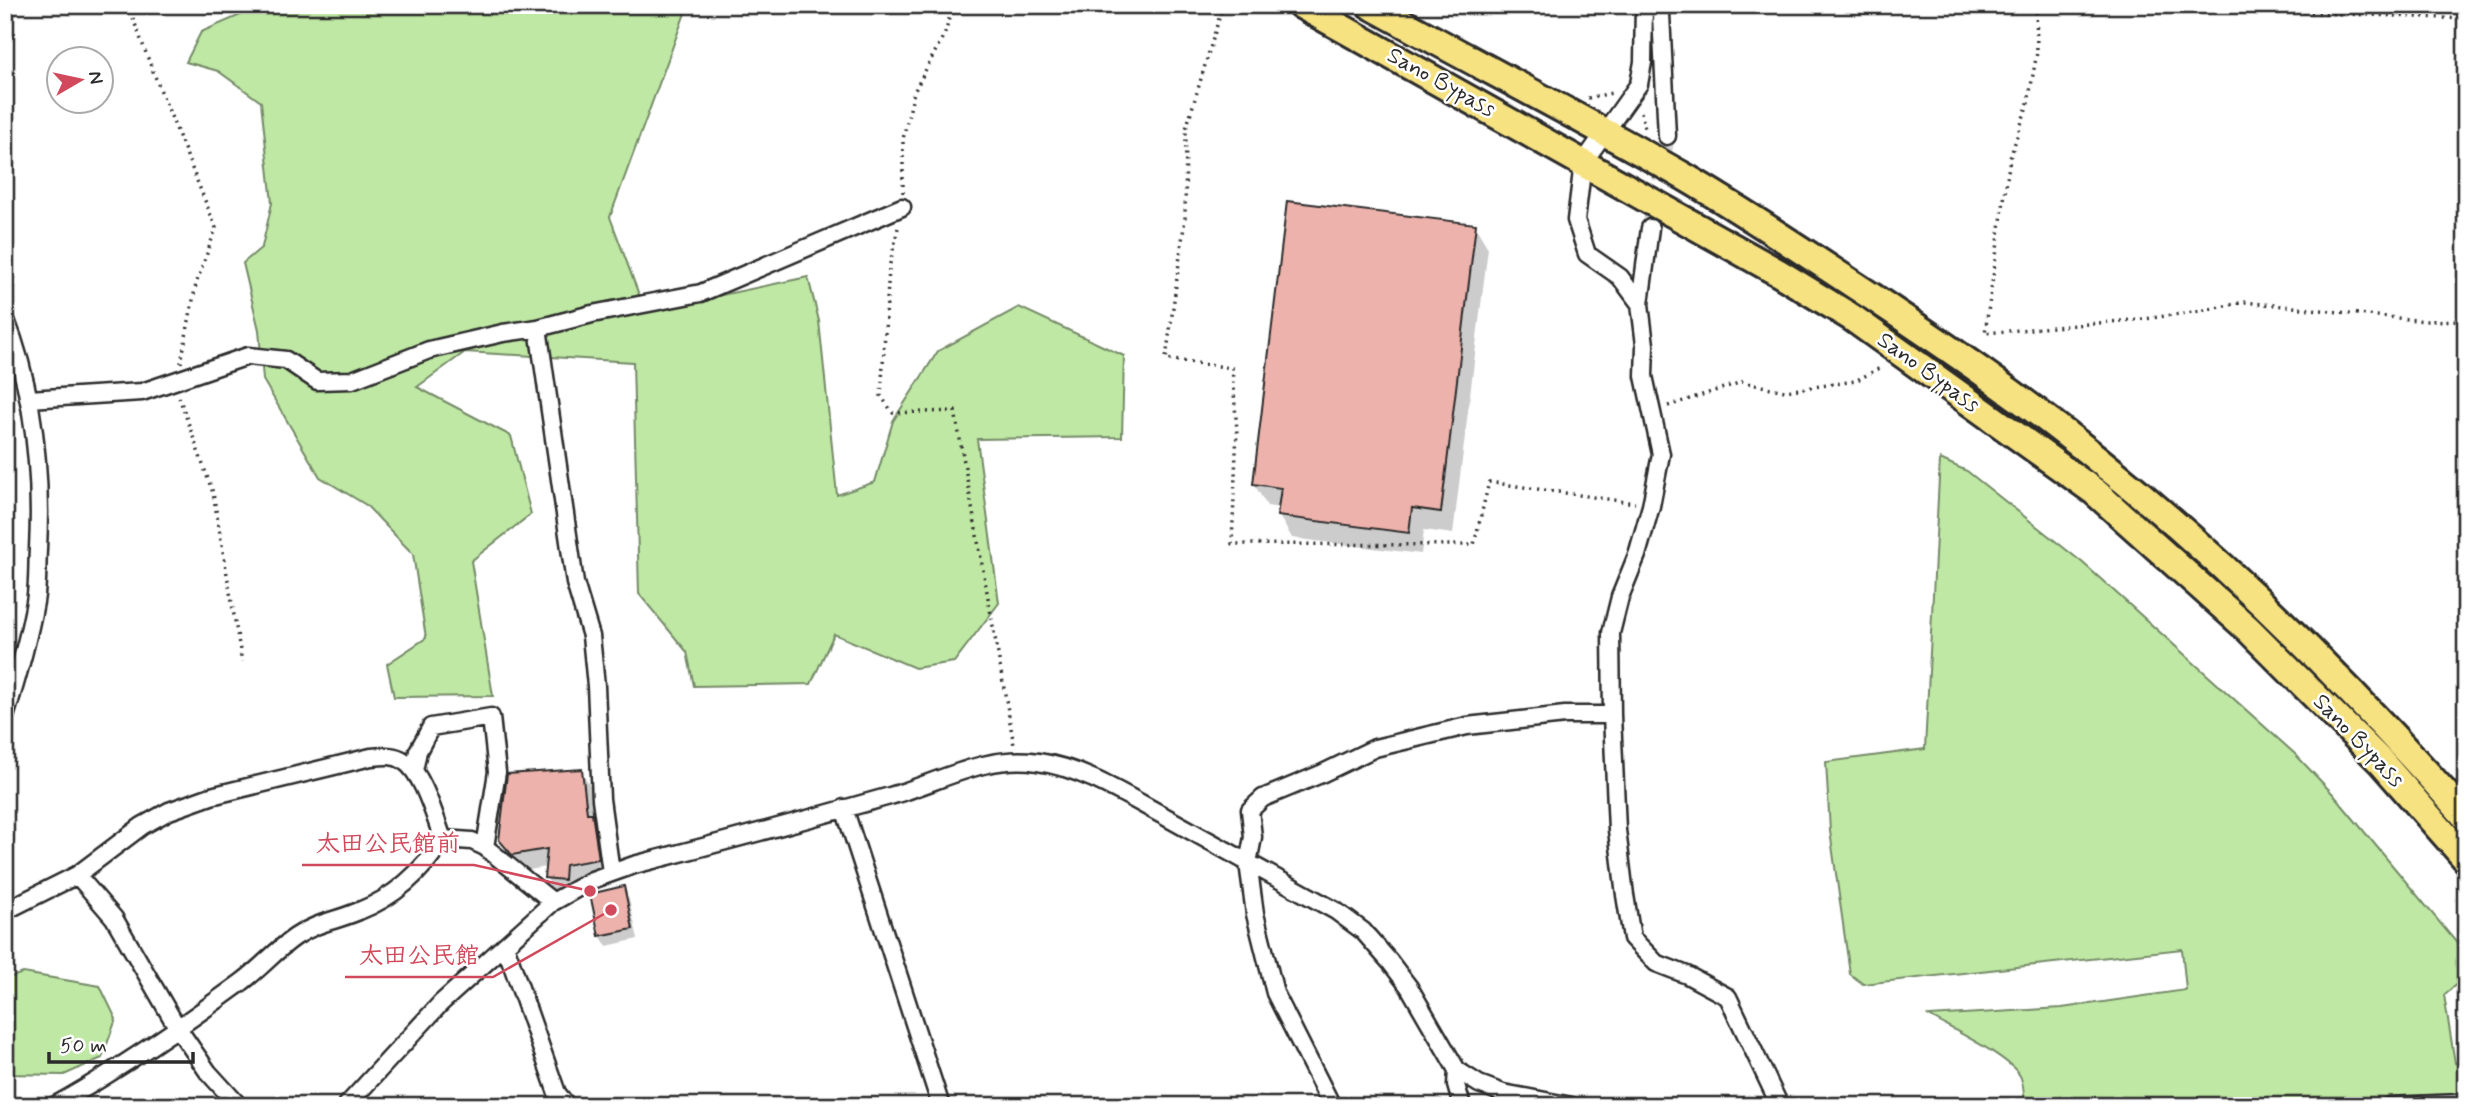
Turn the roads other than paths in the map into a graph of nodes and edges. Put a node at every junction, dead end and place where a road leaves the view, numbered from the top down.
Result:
1 (1301, 5) edge
2 (1370, 5) edge
3 (1644, 5) edge
4 (1656, 5) edge
5 (1605, 133) junction
6 (1667, 136) tunnel mouth
7 (1584, 163) junction
8 (902, 207) road end
9 (1650, 228) tunnel mouth
10 (1640, 304) junction
11 (5, 317) edge
12 (538, 328) junction
13 (29, 398) junction
14 (1612, 715) junction
15 (5, 717) edge
16 (414, 771) junction
17 (844, 808) junction
18 (2466, 817) edge
19 (443, 839) junction
20 (485, 847) junction
21 (2466, 859) edge
22 (1248, 863) junction
23 (611, 872) junction
24 (76, 875) junction
25 (553, 902) junction
26 (5, 911) edge
27 (505, 945) junction
28 (177, 1027) junction
29 (1457, 1070) junction
30 (2464, 1101) edge
31 (54, 1106) edge
32 (239, 1106) edge
33 (346, 1106) edge
34 (567, 1106) edge
35 (941, 1106) edge
36 (1332, 1106) edge
37 (1462, 1106) edge
38 (1572, 1106) edge
39 (1780, 1106) edge
40 (2389, 1106) edge

1 - 7 highway, Sano Bypass
2 - 5 highway, Sano Bypass
3 - 5 street
4 - 6 street
5 - 7 street
5 - 18 highway, Sano Bypass
7 - 10 street
7 - 21 highway, Sano Bypass
8 - 12 street
9 - 10 street
10 - 14 street
11 - 13 street
12 - 13 street
12 - 23 street
13 - 15 street
14 - 22 street
14 - 39 street
16 - 19 street
16 - 20 street
16 - 24 street
17 - 22 street
17 - 23 street
17 - 35 street
19 - 20 street
19 - 28 street
20 - 25 street
22 - 29 street
22 - 36 street
23 - 25 street
24 - 26 street
24 - 28 street
25 - 27 street
27 - 33 street
27 - 34 street
28 - 31 street
28 - 32 street
29 - 37 street
29 - 38 street
30 - 40 street

